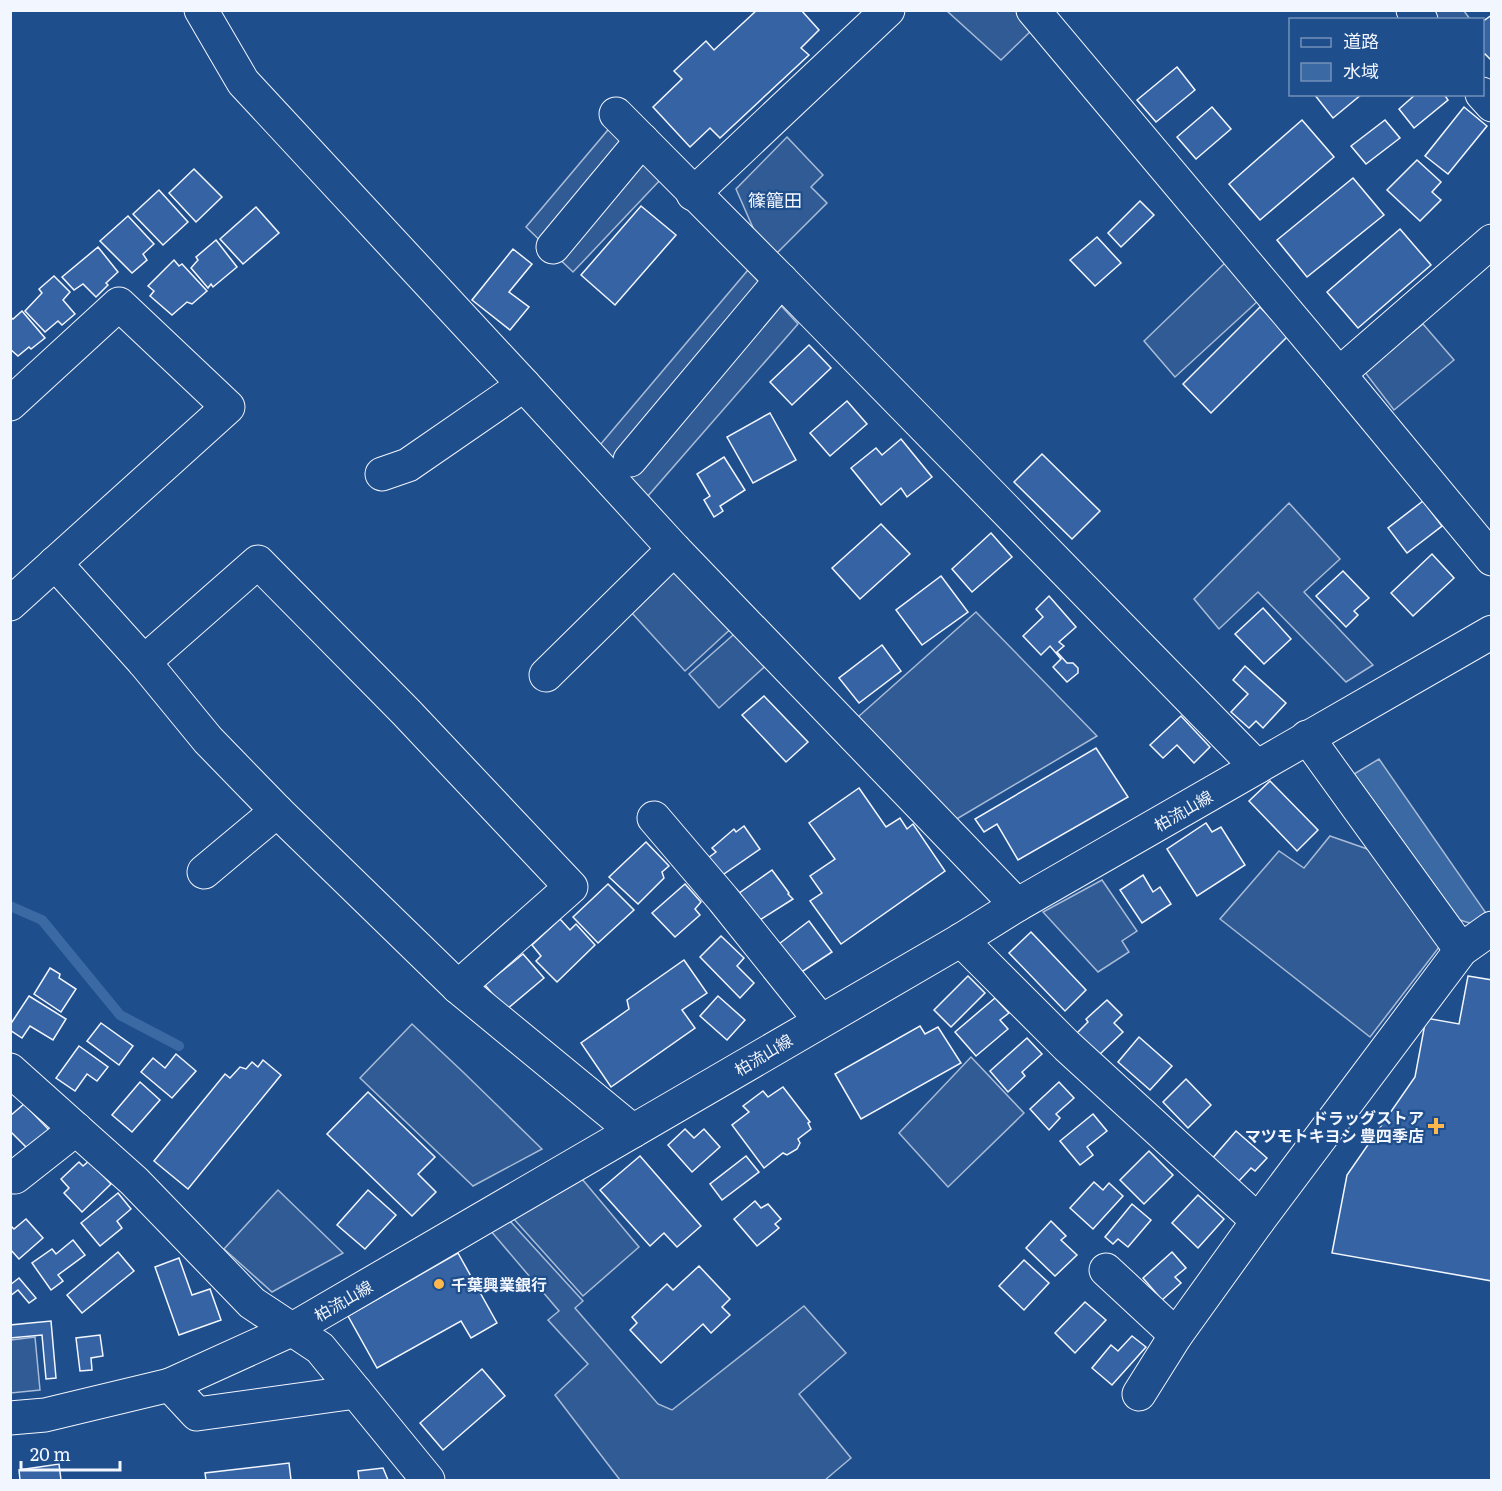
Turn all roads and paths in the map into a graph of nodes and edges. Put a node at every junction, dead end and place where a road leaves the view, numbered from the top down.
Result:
1 (201, 10) edge
2 (888, 10) edge
3 (1033, 10) edge
4 (616, 114) dead end
5 (642, 140) junction
6 (693, 194) junction
7 (1491, 241) edge
8 (553, 247) dead end
9 (781, 280) junction
10 (1339, 374) junction
11 (524, 385) junction
12 (10, 404) edge
13 (630, 460) dead end
14 (382, 474) dead end
15 (674, 549) junction
16 (1491, 559) edge
17 (55, 563) junction
18 (10, 604) edge
19 (1491, 632) edge
20 (144, 662) junction
21 (546, 675) dead end
22 (1307, 737) junction
23 (1257, 767) junction
24 (277, 811) junction
25 (654, 819) dead end
26 (204, 872) dead end
27 (1017, 904) junction
28 (1491, 928) edge
29 (961, 940) junction
30 (1461, 950) junction
31 (458, 987) junction
32 (820, 1020) junction
33 (10, 1070) edge
34 (76, 1129) junction
35 (633, 1131) junction
36 (15, 1178) dead end
37 (1258, 1221) junction
38 (1106, 1270) dead end
39 (291, 1330) junction
40 (1176, 1335) junction
41 (170, 1385) junction
42 (356, 1392) junction
43 (1139, 1394) dead end
44 (10, 1418) edge
45 (428, 1480) edge

1 - 11 street
2 - 6 street
3 - 10 street
4 - 5 street
5 - 6 street
5 - 8 street
6 - 9 street
7 - 10 street
9 - 13 street
9 - 23 street
10 - 16 street
11 - 14 street
11 - 15 street
12 - 17 street
15 - 21 street
15 - 27 street
17 - 18 street
17 - 20 street
19 - 22 street, 柏流山線
20 - 24 street
20 - 31 street
22 - 23 street, 柏流山線
22 - 30 street
23 - 27 street, 柏流山線
24 - 26 street
24 - 31 street
25 - 32 street
27 - 29 street, 柏流山線
28 - 30 street
29 - 32 street, 柏流山線
29 - 37 street
30 - 37 street
31 - 35 street
32 - 35 street, 柏流山線
33 - 34 street
34 - 36 street
34 - 39 street
35 - 39 street, 柏流山線
37 - 40 street
38 - 40 street
39 - 41 street, 柏流山線
39 - 42 street
40 - 43 street
41 - 42 street
41 - 44 street, 柏流山線
42 - 45 street

